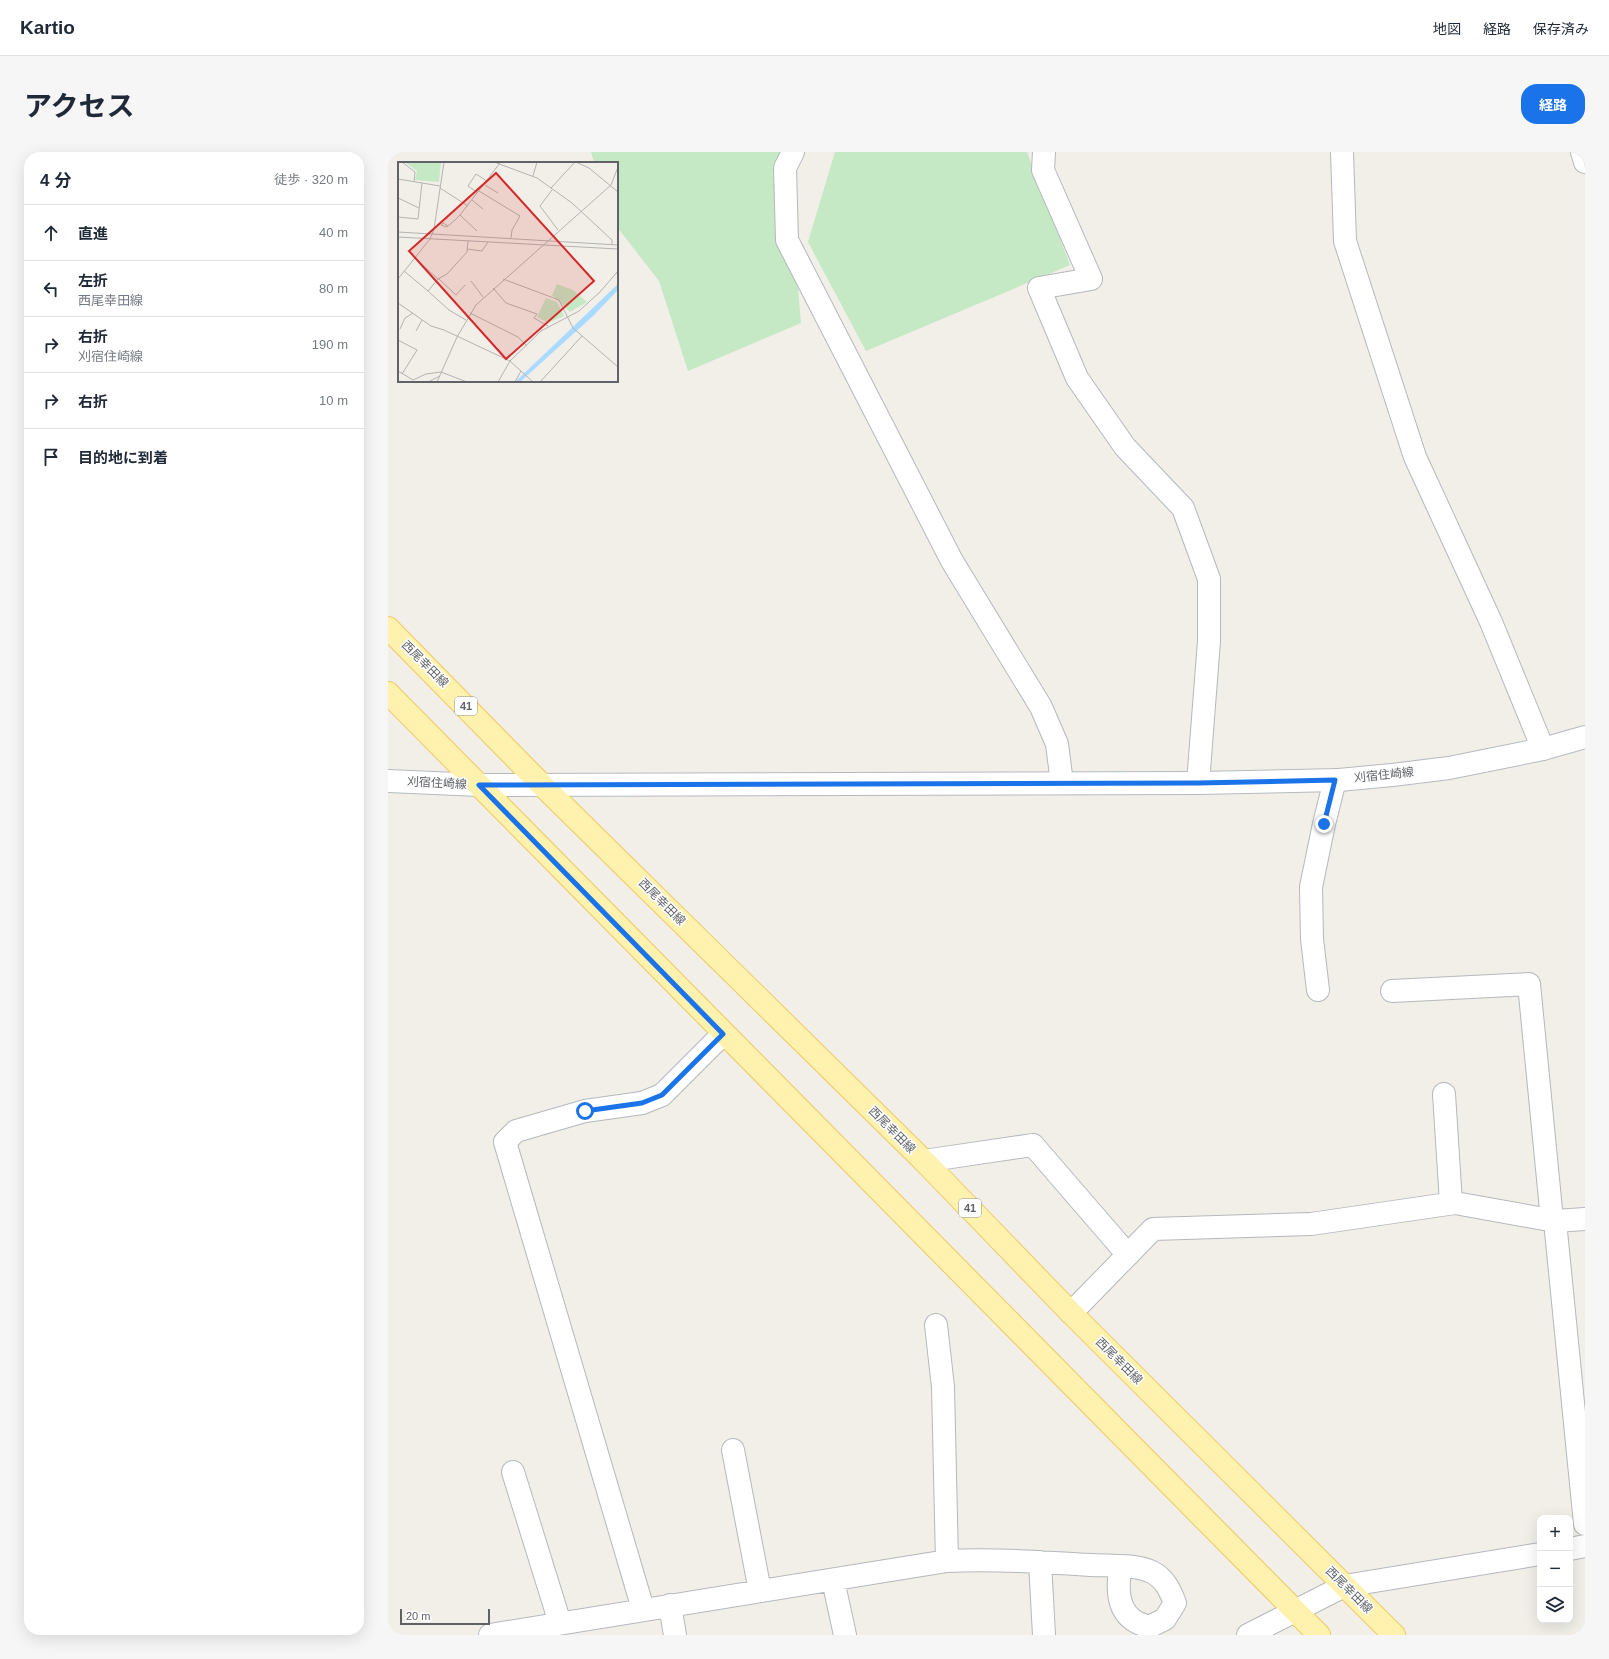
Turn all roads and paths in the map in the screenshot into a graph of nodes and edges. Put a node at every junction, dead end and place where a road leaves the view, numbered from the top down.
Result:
1 (793, 152) edge
2 (1044, 152) edge
3 (1342, 152) edge
4 (1582, 152) edge
5 (1585, 162) edge
6 (388, 628) edge
7 (388, 693) edge
8 (1585, 737) edge
9 (1543, 749) junction
10 (1335, 780) junction
11 (388, 781) edge
12 (1062, 783) junction
13 (1198, 783) junction
14 (479, 785) junction
15 (542, 785) junction
16 (1318, 990) dead end
17 (1392, 991) dead end
18 (723, 1034) junction
19 (1444, 1094) dead end
20 (924, 1161) junction
21 (1451, 1203) junction
22 (1585, 1219) edge
23 (1553, 1221) junction
24 (1128, 1255) junction
25 (1071, 1313) junction
26 (936, 1325) dead end
27 (733, 1450) dead end
28 (513, 1472) dead end
29 (1585, 1524) edge
30 (1585, 1546) edge
31 (1573, 1548) edge
32 (1537, 1554) edge
33 (947, 1561) junction
34 (1040, 1562) junction
35 (1120, 1567) dead end
36 (833, 1580) junction
37 (1344, 1586) junction
38 (760, 1591) junction
39 (670, 1605) junction
40 (643, 1609) junction
41 (1295, 1611) junction
42 (560, 1623) junction
43 (515, 1633) edge
44 (490, 1635) edge
45 (675, 1635) edge
46 (846, 1635) edge
47 (1044, 1635) edge
48 (1248, 1635) edge
49 (1318, 1635) edge
50 (1394, 1635) edge

1 - 12 street
2 - 13 street
3 - 9 street
4 - 5 street
6 - 15 main road, 西尾幸田線 / 41
7 - 14 main road
8 - 9 street, 刈宿住崎線
9 - 10 street, 刈宿住崎線
10 - 13 street, 刈宿住崎線
10 - 16 street
11 - 14 street, 刈宿住崎線
12 - 13 street, 刈宿住崎線
12 - 15 street, 刈宿住崎線
14 - 15 street, 刈宿住崎線
14 - 18 main road
15 - 20 main road, 西尾幸田線 / 41
17 - 23 street
18 - 40 street
18 - 41 main road
19 - 21 street
20 - 24 street
20 - 25 main road, 西尾幸田線 / 41
21 - 23 street
21 - 24 street
22 - 23 street
23 - 29 street
24 - 25 street
25 - 37 main road, 西尾幸田線 / 41
26 - 33 street
27 - 38 street
28 - 42 street
30 - 31 street
32 - 37 street
33 - 34 street
33 - 36 street
34 - 35 street
34 - 47 street
36 - 38 street
36 - 46 street
37 - 41 street
37 - 50 main road, 西尾幸田線 / 41
38 - 39 street
39 - 40 street
39 - 45 street
40 - 42 street
41 - 48 street
41 - 49 main road
42 - 43 street
43 - 44 street

